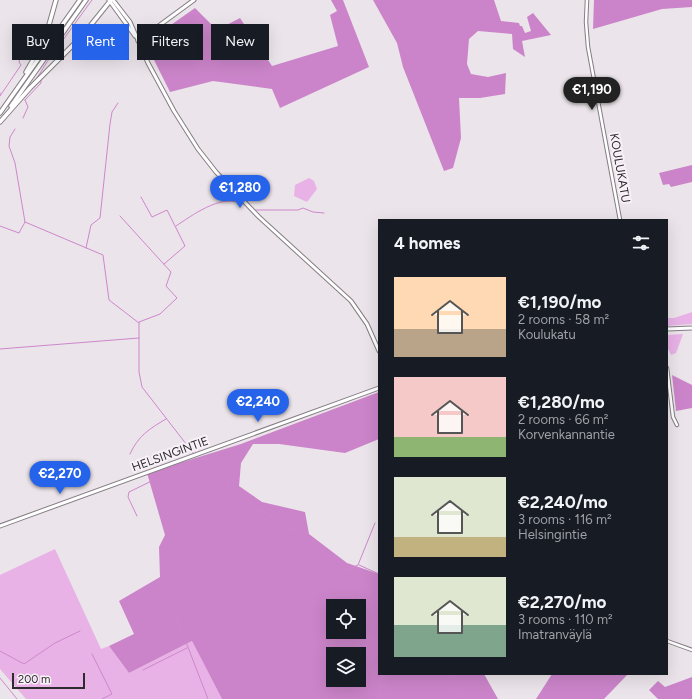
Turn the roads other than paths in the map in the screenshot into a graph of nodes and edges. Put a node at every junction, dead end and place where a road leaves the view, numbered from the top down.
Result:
1 (56, 0) edge
2 (80, 0) edge
3 (86, 0) edge
4 (110, 0) edge
5 (194, 0) edge
6 (587, 0) edge
7 (161, 24) edge
8 (137, 40) edge
9 (148, 60) edge
10 (13, 95) junction
11 (0, 113) edge
12 (0, 122) edge
13 (620, 219) edge
14 (692, 328) edge
15 (668, 329) edge
16 (378, 349) edge
17 (668, 376) edge
18 (378, 388) edge
19 (676, 425) dead end
20 (0, 526) edge
21 (668, 641) edge
22 (692, 650) edge

1 - 10 highway
2 - 10 highway
3 - 12 highway
4 - 8 main road
4 - 12 highway
5 - 7 main road
6 - 13 street, KOULUKATU
9 - 16 main road
10 - 11 highway
14 - 15 main road
17 - 19 street
18 - 20 main road, HELSINGINTIE
21 - 22 street

